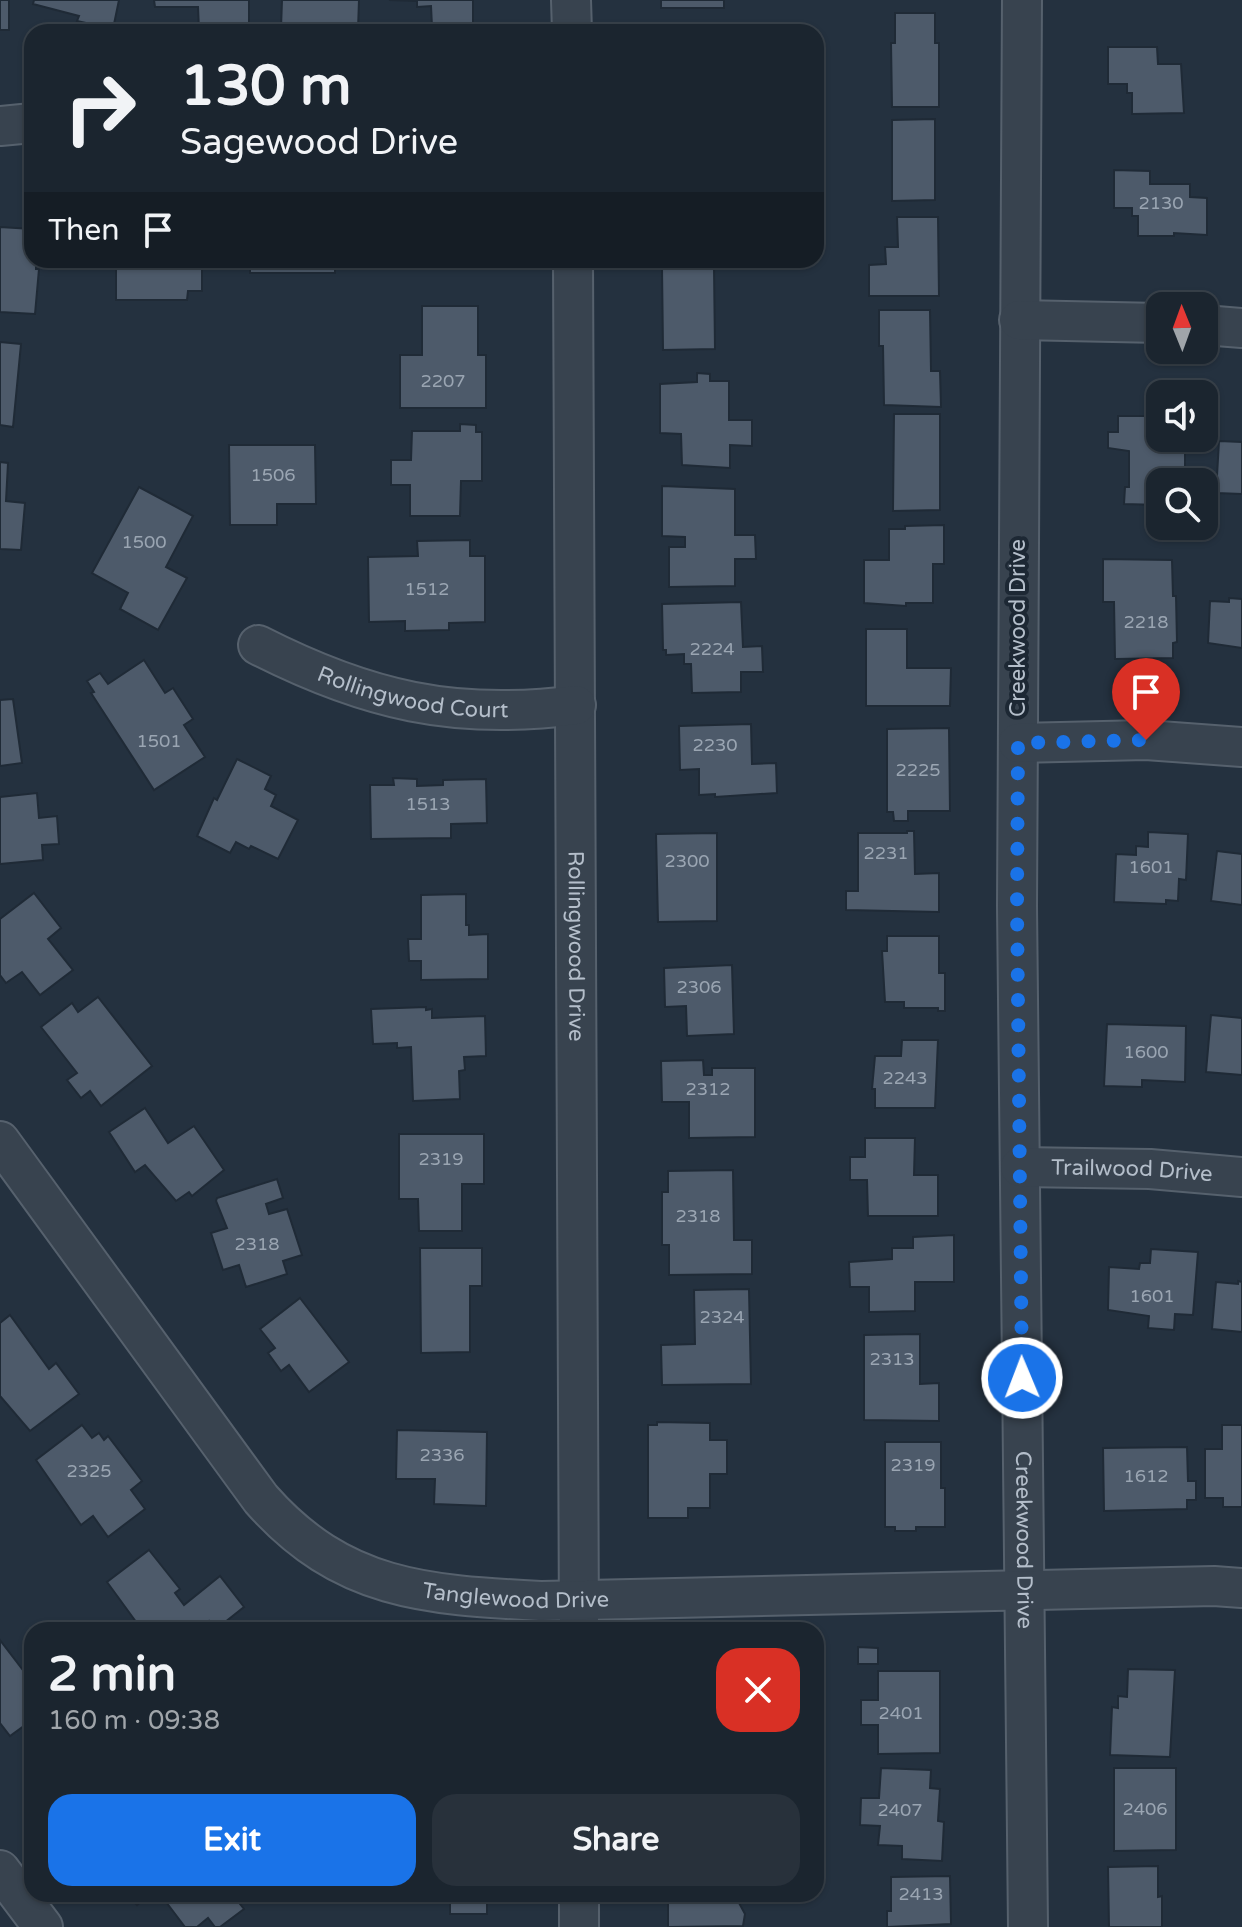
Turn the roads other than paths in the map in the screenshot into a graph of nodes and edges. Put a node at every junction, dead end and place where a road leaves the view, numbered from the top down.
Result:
1 (571, 0) edge
2 (1022, 0) edge
3 (572, 24) edge
4 (24, 124) edge
5 (0, 126) edge
6 (573, 268) edge
7 (1019, 320) junction
8 (1146, 323) edge
9 (1218, 326) edge
10 (1242, 328) edge
11 (258, 645) dead end
12 (576, 705) junction
13 (1018, 743) junction
14 (1242, 747) edge
15 (0, 1141) edge
16 (1020, 1167) junction
17 (1242, 1177) edge
18 (1242, 1588) edge
19 (1024, 1590) junction
20 (579, 1615) edge
21 (0, 1870) edge
22 (24, 1902) edge
23 (24, 1902) edge
24 (579, 1902) edge
25 (43, 1927) edge
26 (579, 1927) edge
27 (1028, 1927) edge

1 - 3 street
2 - 7 street, Creekwood Drive
4 - 5 street
6 - 12 street, Rollingwood Drive
7 - 8 street
7 - 13 street, Creekwood Drive
9 - 10 street
11 - 12 street, Rollingwood Court
12 - 20 street, Rollingwood Drive
13 - 14 street
13 - 16 street, Creekwood Drive
15 - 20 street, Tanglewood Drive
16 - 17 street, Trailwood Drive
16 - 19 street, Creekwood Drive
18 - 19 street, Tanglewood Drive
19 - 20 street, Tanglewood Drive
19 - 27 street, Creekwood Drive
21 - 22 street
23 - 25 street
24 - 26 street

